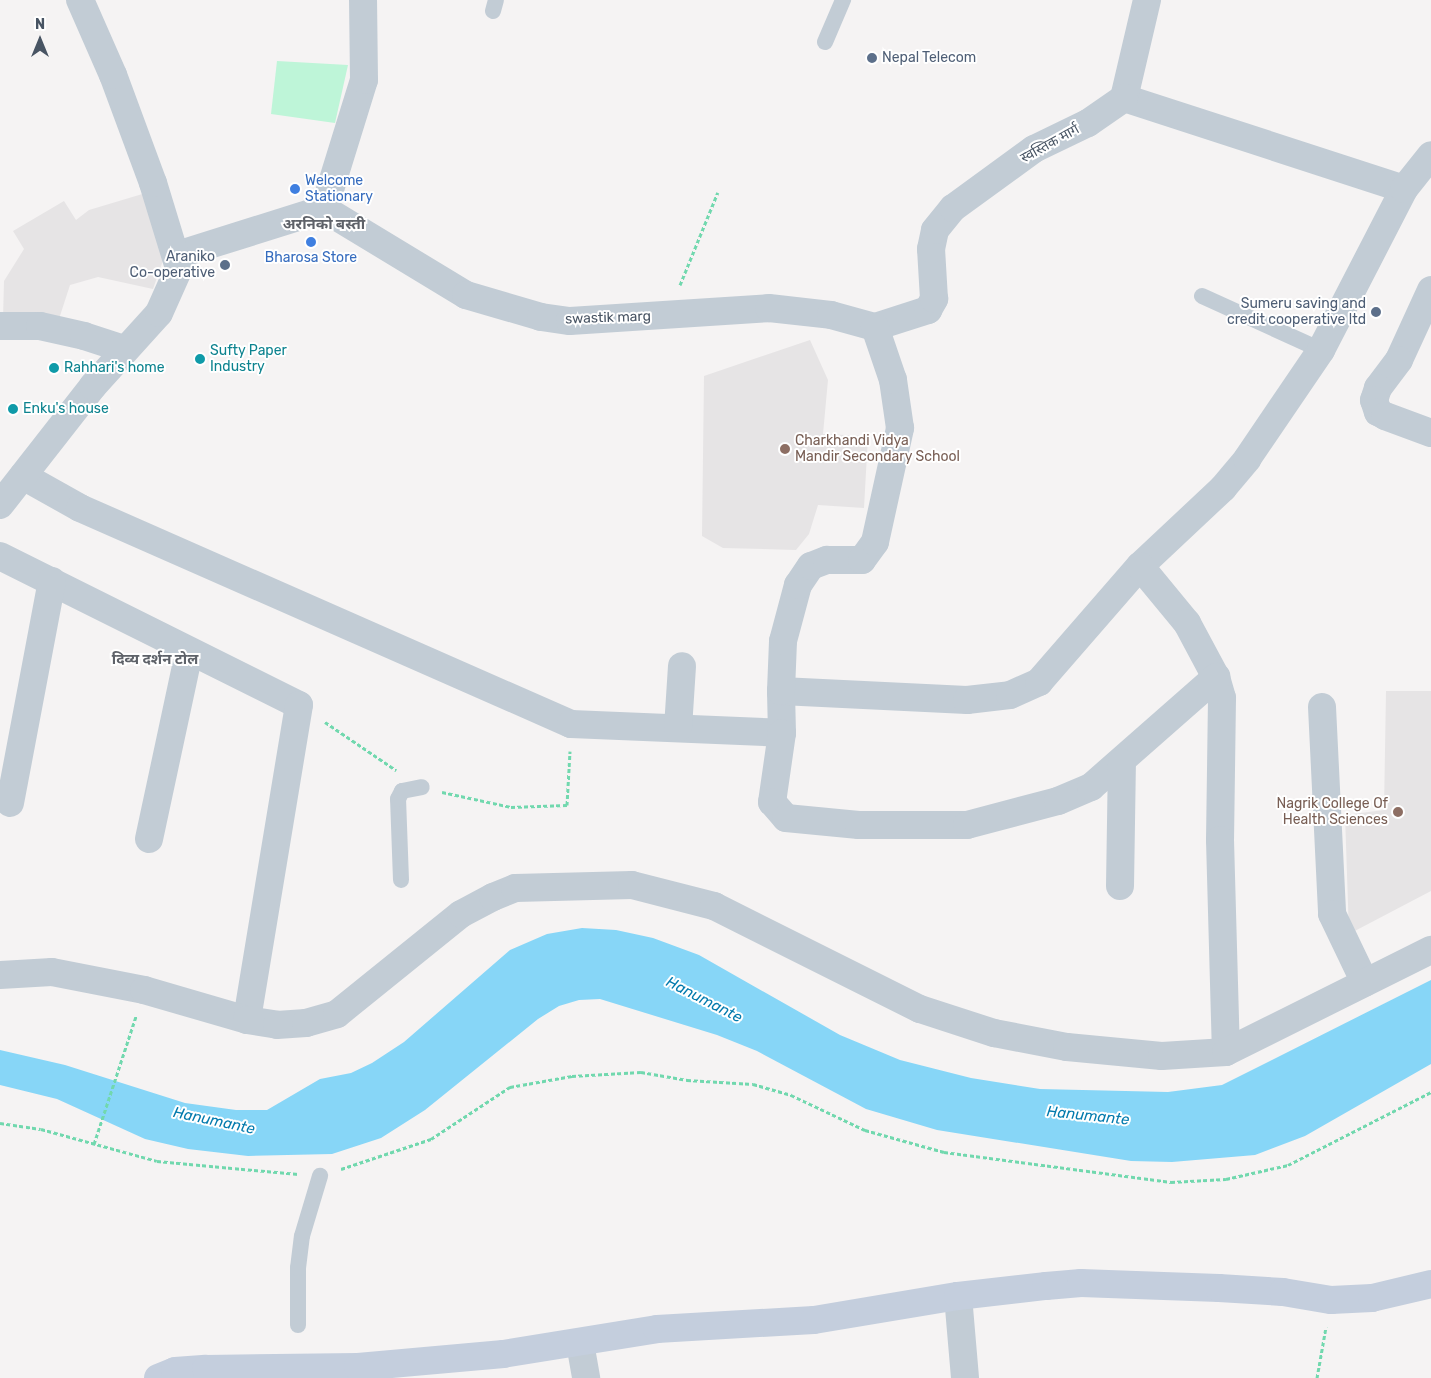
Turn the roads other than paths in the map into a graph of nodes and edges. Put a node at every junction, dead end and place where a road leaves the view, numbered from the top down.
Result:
1 (80, 0) edge
2 (363, 0) edge
3 (842, 0) edge
4 (1147, 0) edge
5 (825, 42) dead end
6 (1124, 98) junction
7 (1431, 155) edge
8 (1404, 189) junction
9 (324, 209) junction
10 (177, 254) junction
11 (1431, 290) edge
12 (1202, 296) dead end
13 (0, 326) edge
14 (875, 327) junction
15 (124, 349) junction
16 (1321, 350) junction
17 (1431, 433) edge
18 (23, 476) junction
19 (0, 505) edge
20 (0, 556) edge
21 (1140, 566) junction
22 (52, 581) junction
23 (188, 652) junction
24 (682, 666) dead end
25 (1216, 677) junction
26 (781, 691) junction
27 (1322, 707) dead end
28 (678, 728) junction
29 (782, 733) junction
30 (1122, 762) junction
31 (422, 787) road end
32 (10, 803) dead end
33 (149, 839) dead end
34 (401, 880) dead end
35 (1120, 886) dead end
36 (1431, 950) edge
37 (0, 975) edge
38 (1365, 983) junction
39 (247, 1020) junction
40 (1226, 1052) junction
41 (320, 1176) road end
42 (1431, 1284) edge
43 (958, 1296) junction
44 (298, 1325) dead end
45 (580, 1344) junction
46 (414, 1369) edge
47 (158, 1378) edge
48 (586, 1378) edge
49 (965, 1378) edge

1 - 10 street
2 - 9 street
3 - 5 lane
4 - 6 street
6 - 8 street
6 - 14 street, स्वस्तिक मार्ग
7 - 8 street
8 - 16 street
9 - 10 street
9 - 14 street, swastik marg
10 - 15 street
11 - 17 street
12 - 16 lane
13 - 15 street
14 - 26 street
15 - 18 street
16 - 21 street
18 - 19 street
18 - 28 street
20 - 22 street
21 - 25 street
21 - 26 street
22 - 23 street
22 - 32 street
23 - 33 street
23 - 39 street
24 - 28 street
25 - 30 street
25 - 40 street
26 - 29 street
27 - 38 street
28 - 29 street
29 - 30 street
30 - 35 street
31 - 34 lane
36 - 38 street
37 - 39 street
38 - 40 street
39 - 40 street
41 - 44 lane
42 - 43 street
43 - 45 street
43 - 49 street
45 - 46 street
45 - 48 street
46 - 47 street

